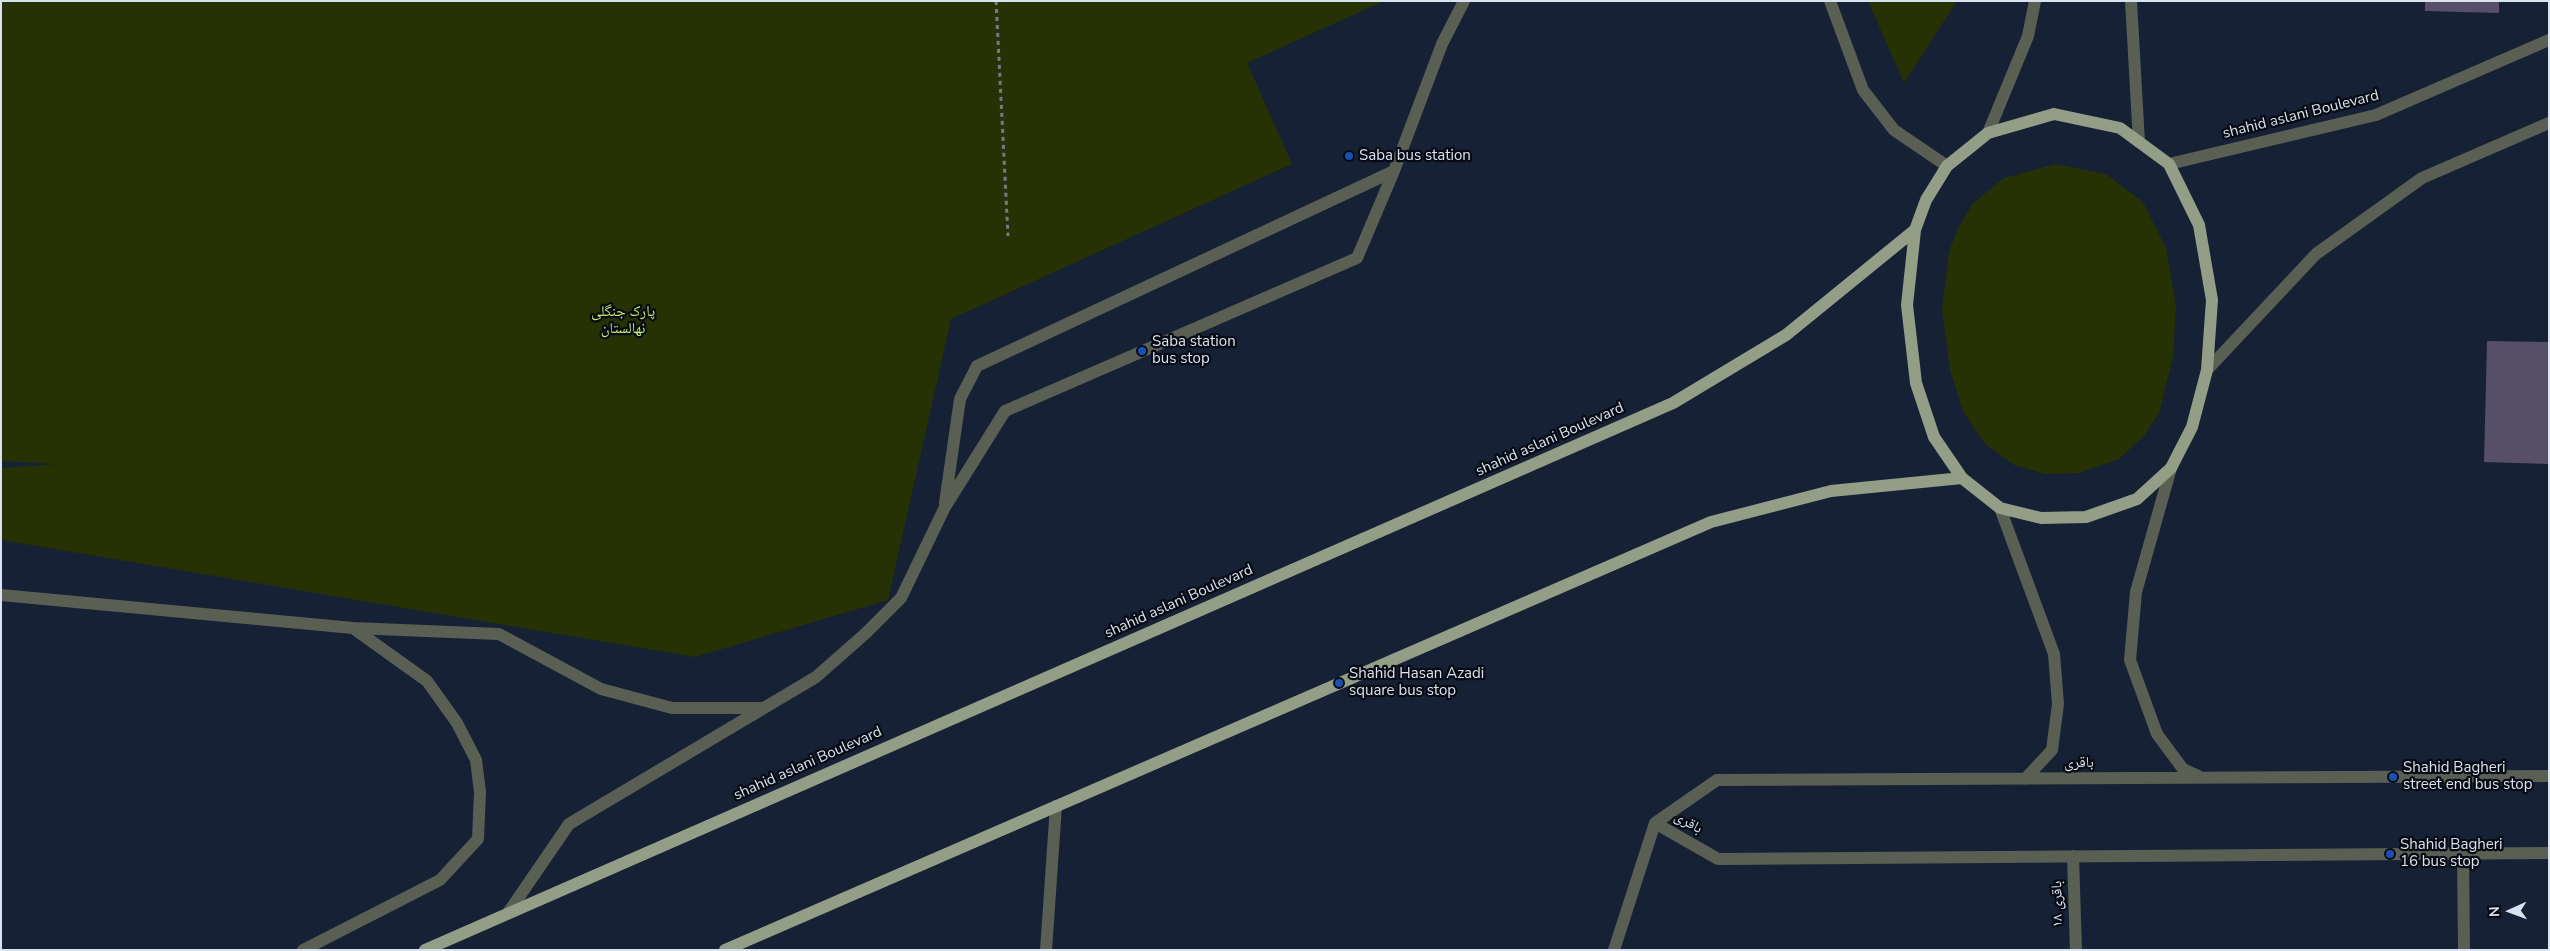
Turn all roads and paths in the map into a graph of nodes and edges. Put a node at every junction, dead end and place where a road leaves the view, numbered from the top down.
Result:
1 (996, 1) edge
2 (1464, 1) edge
3 (1830, 1) edge
4 (2035, 1) edge
5 (2131, 1) edge
6 (2549, 40) edge
7 (2549, 123) edge
8 (1988, 133) junction
9 (2139, 142) junction
10 (2169, 164) junction
11 (1947, 166) junction
12 (1394, 171) junction
13 (1915, 230) junction
14 (1008, 236) dead end
15 (2207, 370) junction
16 (2171, 468) junction
17 (1962, 478) junction
18 (945, 507) junction
19 (2000, 508) junction
20 (1, 595) edge
21 (353, 628) junction
22 (761, 708) junction
23 (2549, 776) edge
24 (2203, 778) junction
25 (2025, 779) junction
26 (1056, 806) junction
27 (1655, 823) junction
28 (2549, 853) edge
29 (2462, 854) junction
30 (2073, 856) junction
31 (508, 913) junction
32 (303, 950) edge
33 (425, 950) edge
34 (725, 950) edge
35 (1046, 950) edge
36 (1614, 950) edge
37 (2076, 950) edge
38 (2464, 950) edge

1 - 14 path
2 - 12 street
3 - 11 street
4 - 8 street
5 - 9 street
6 - 10 street, shahid aslani Boulevard
7 - 15 street
8 - 9 main road
8 - 11 main road
9 - 10 main road
10 - 15 main road
11 - 13 main road
12 - 18 street
12 - 18 street
13 - 17 main road
13 - 31 main road, shahid aslani Boulevard
15 - 16 main road
16 - 19 main road
16 - 24 street
17 - 19 main road
17 - 26 main road
18 - 22 street
19 - 25 street
20 - 21 street
21 - 22 street
21 - 32 street
22 - 31 street
23 - 24 street, باقری
24 - 25 street, باقری
25 - 27 street, باقری
26 - 34 main road
26 - 35 street
27 - 30 street, باقری
27 - 36 street
28 - 29 street, باقری
29 - 30 street, باقری
29 - 38 street
30 - 37 street, باقری ۱۸
31 - 33 main road, shahid aslani Boulevard

